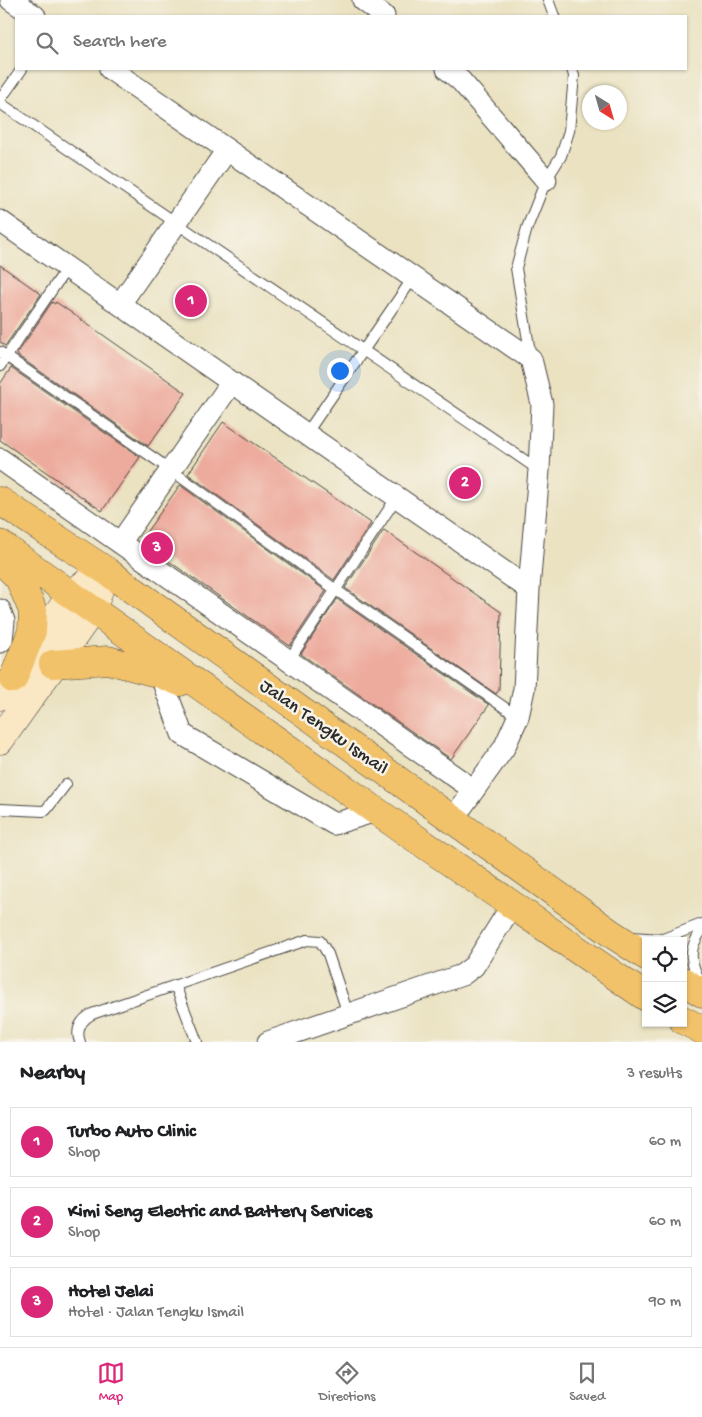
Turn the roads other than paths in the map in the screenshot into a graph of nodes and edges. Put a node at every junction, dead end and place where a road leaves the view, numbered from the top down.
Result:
1 (11, 0) edge
2 (363, 0) edge
3 (548, 0) edge
4 (33, 15) edge
5 (383, 15) edge
6 (554, 15) edge
7 (21, 70) edge
8 (111, 70) edge
9 (448, 70) edge
10 (572, 70) edge
11 (0, 101) edge
12 (227, 150) junction
13 (546, 180) junction
14 (0, 221) edge
15 (177, 223) junction
16 (67, 268) junction
17 (413, 278) junction
18 (120, 304) junction
19 (363, 350) junction
20 (3, 355) edge
21 (531, 359) junction
22 (0, 366) edge
23 (232, 382) junction
24 (306, 434) junction
25 (0, 460) edge
26 (171, 470) junction
27 (539, 470) junction
28 (397, 497) junction
29 (0, 501) edge
30 (120, 543) junction
31 (0, 544) edge
32 (0, 558) edge
33 (105, 570) junction
34 (529, 589) junction
35 (336, 590) junction
36 (82, 601) junction
37 (0, 610) edge
38 (0, 642) edge
39 (289, 660) junction
40 (53, 664) junction
41 (160, 674) junction
42 (265, 686) junction
43 (6, 688) edge
44 (216, 698) junction
45 (518, 717) junction
46 (0, 740) edge
47 (303, 759) junction
48 (66, 784) dead end
49 (474, 790) junction
50 (0, 809) edge
51 (376, 811) junction
52 (453, 819) junction
53 (512, 905) junction
54 (702, 924) edge
55 (702, 930) edge
56 (612, 934) junction
57 (642, 953) edge
58 (685, 982) edge
59 (175, 985) junction
60 (702, 986) edge
61 (702, 993) edge
62 (642, 994) edge
63 (348, 1014) junction
64 (687, 1022) edge
65 (702, 1030) edge
66 (80, 1042) edge
67 (197, 1042) edge
68 (268, 1042) edge

1 - 4 street
2 - 5 street
3 - 6 lane
7 - 11 lane
8 - 12 street
9 - 13 street
10 - 13 lane
11 - 15 lane
12 - 15 street
12 - 17 street
13 - 21 lane
14 - 16 street
15 - 18 street
15 - 19 lane
16 - 18 street
16 - 20 lane
17 - 19 lane
17 - 21 street
18 - 23 street
19 - 24 lane
19 - 27 lane
20 - 22 lane
20 - 26 lane
21 - 27 street
23 - 24 street
23 - 26 street
24 - 28 street
25 - 30 street, Jalan Tengku Ismail
26 - 30 street
26 - 35 lane
27 - 34 street
28 - 34 street
28 - 35 lane
29 - 33 main road, Jalan Tengku Ismail
30 - 39 street, Jalan Tengku Ismail
31 - 36 main road, Jalan Tengku Ismail
32 - 43 main road
33 - 36 main road
33 - 42 main road, Jalan Tengku Ismail
34 - 45 street
35 - 39 lane
35 - 45 lane
36 - 40 main road
36 - 43 main road
36 - 44 main road, Jalan Tengku Ismail
37 - 38 street
39 - 49 street, Jalan Tengku Ismail
40 - 41 main road
40 - 46 main road
41 - 44 main road
41 - 51 street
42 - 47 main road
42 - 52 main road, Jalan Tengku Ismail
44 - 47 main road, Jalan Tengku Ismail
45 - 49 street
47 - 51 main road, Jalan Tengku Ismail
48 - 50 lane
49 - 52 street
51 - 53 main road, Jalan Tengku Ismail
52 - 56 main road, Jalan Tengku Ismail
53 - 62 main road, Jalan Tengku Ismail
53 - 63 street
54 - 56 lane
55 - 60 lane
56 - 57 main road, Jalan Tengku Ismail
58 - 61 main road
59 - 63 lane
59 - 66 lane
59 - 67 lane
63 - 68 street
64 - 65 main road

